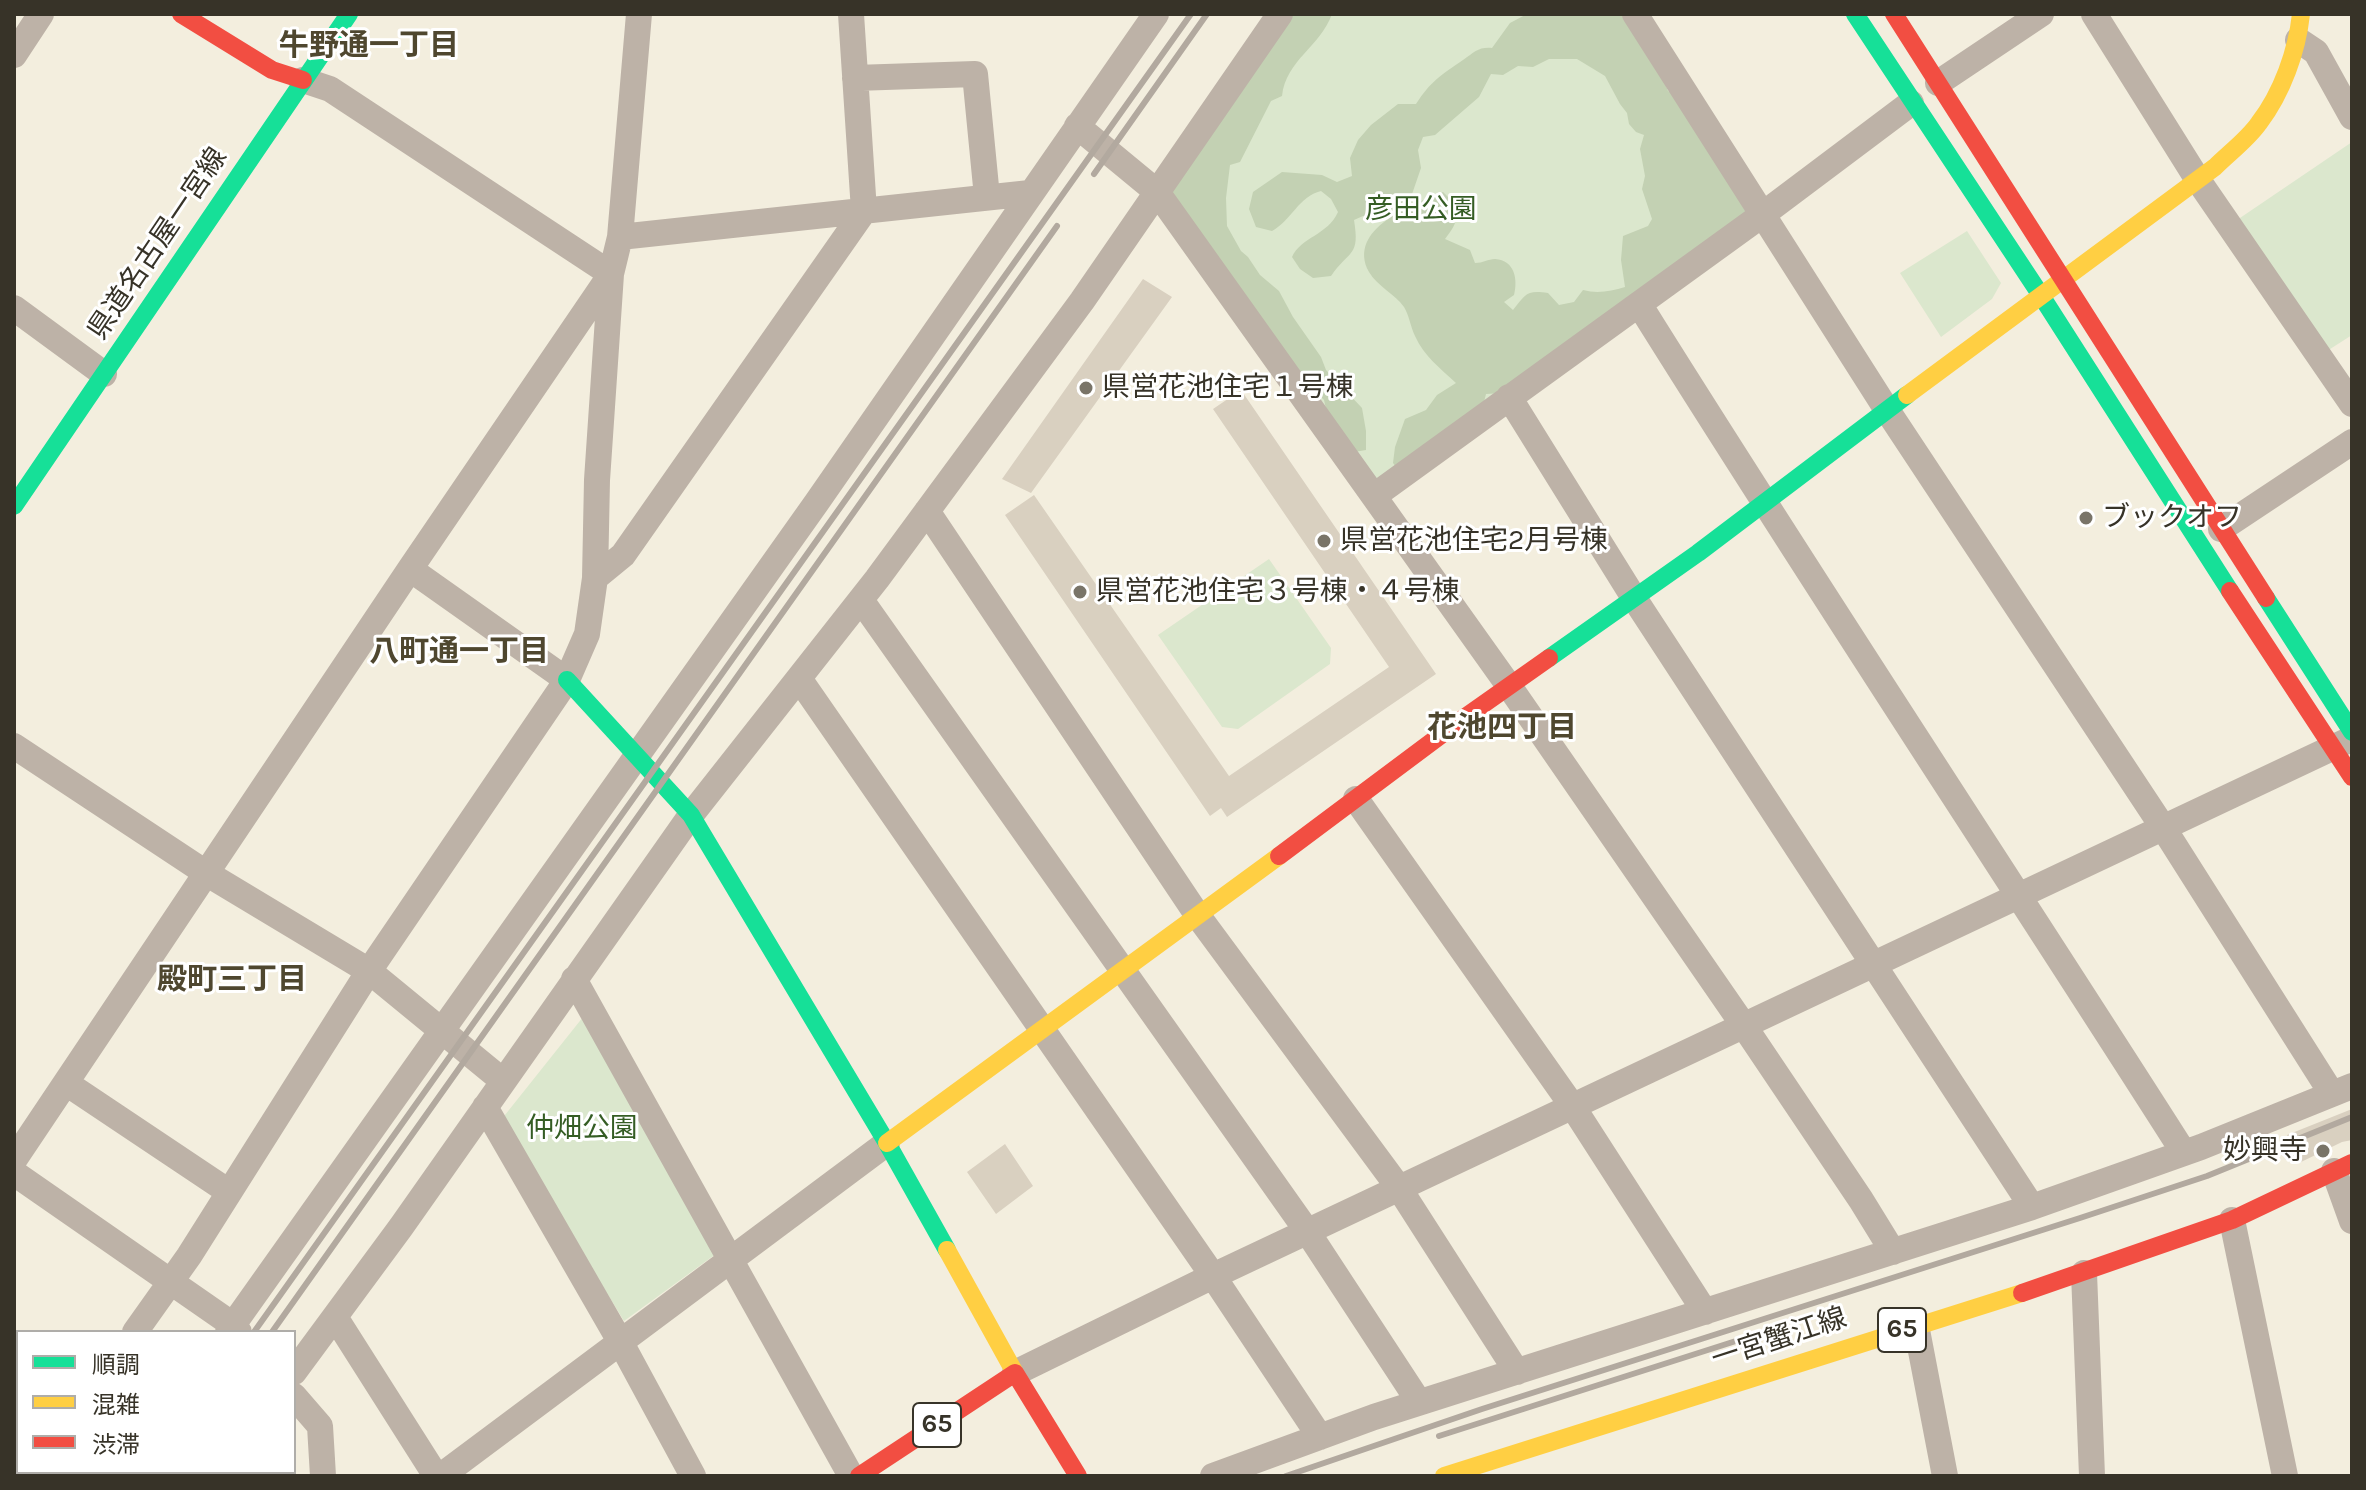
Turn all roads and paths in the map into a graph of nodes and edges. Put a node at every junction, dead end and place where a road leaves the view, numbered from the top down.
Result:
1 (41, 14) edge
2 (181, 14) edge
3 (349, 14) edge
4 (639, 14) edge
5 (851, 14) edge
6 (1156, 14) edge
7 (1280, 14) edge
8 (1635, 14) edge
9 (1855, 14) edge
10 (1894, 14) edge
11 (2041, 14) edge
12 (2094, 14) edge
13 (2300, 21) edge
14 (14, 55) edge
15 (855, 78) junction
16 (303, 80) junction
17 (1938, 83) junction
18 (1911, 103) junction
19 (2352, 117) edge
20 (1077, 126) junction
21 (2198, 180) junction
22 (1157, 192) junction
23 (1030, 193) junction
24 (987, 197) junction
25 (864, 211) junction
26 (1762, 215) junction
27 (620, 237) junction
28 (611, 274) junction
29 (2062, 278) junction
30 (2040, 294) junction
31 (1639, 304) junction
32 (14, 308) edge
33 (104, 374) junction
34 (1509, 397) junction
35 (2352, 404) edge
36 (1887, 410) junction
37 (2352, 442) edge
38 (1374, 496) junction
39 (1764, 503) junction
40 (14, 506) edge
41 (927, 511) junction
42 (2221, 529) junction
43 (410, 569) junction
44 (595, 578) junction
45 (1634, 598) junction
46 (861, 600) junction
47 (567, 680) junction
48 (800, 680) junction
49 (1509, 686) junction
50 (2346, 740) edge
51 (14, 746) edge
52 (637, 754) junction
53 (2352, 777) edge
54 (1356, 799) junction
55 (691, 815) junction
56 (2164, 829) junction
57 (206, 873) junction
58 (2020, 896) junction
59 (1198, 916) junction
60 (1872, 965) junction
61 (369, 971) junction
62 (1122, 972) junction
63 (574, 979) junction
64 (1744, 1026) junction
65 (444, 1031) junction
66 (1042, 1031) junction
67 (503, 1081) junction
68 (66, 1083) junction
69 (2342, 1090) edge
70 (485, 1107) junction
71 (1573, 1107) junction
72 (887, 1143) junction
73 (2184, 1153) junction
74 (14, 1160) edge
75 (2343, 1167) edge
76 (14, 1173) edge
77 (1399, 1188) junction
78 (229, 1192) junction
79 (2032, 1207) junction
80 (2232, 1220) junction
81 (2352, 1221) edge
82 (1307, 1231) junction
83 (1893, 1252) junction
84 (731, 1261) junction
85 (2084, 1273) junction
86 (1213, 1276) junction
87 (172, 1281) junction
88 (1705, 1312) junction
89 (335, 1317) junction
90 (1916, 1325) junction
91 (136, 1330) edge
92 (234, 1330) edge
93 (621, 1343) junction
94 (296, 1369) edge
95 (1517, 1372) junction
96 (1015, 1373) junction
97 (296, 1398) edge
98 (1419, 1402) junction
99 (1320, 1437) junction
100 (1450, 1475) edge
101 (323, 1476) edge
102 (439, 1476) edge
103 (693, 1476) edge
104 (851, 1476) edge
105 (859, 1476) edge
106 (1078, 1476) edge
107 (1213, 1476) edge
108 (1945, 1476) edge
109 (2092, 1476) edge
110 (2285, 1476) edge

1 - 14 street
2 - 16 street
3 - 16 street, 県道名古屋一宮線
4 - 27 street
5 - 15 street
6 - 20 street
7 - 22 street
8 - 26 street
9 - 18 street
10 - 17 street
11 - 17 street
12 - 21 street
13 - 19 street
13 - 21 street
15 - 24 street
15 - 25 street
16 - 28 street
16 - 33 street, 県道名古屋一宮線
17 - 29 street
18 - 26 street
18 - 30 street
20 - 22 street
20 - 23 street
21 - 29 street
21 - 35 street
22 - 38 street
22 - 41 street
23 - 24 street
23 - 52 street
24 - 25 street
25 - 27 street
25 - 44 street
26 - 31 street
26 - 36 street
27 - 28 street
28 - 43 street
28 - 44 street
29 - 30 street
29 - 42 street
30 - 36 street
30 - 50 street
31 - 34 street
31 - 39 street
32 - 33 street
33 - 40 street, 県道名古屋一宮線
34 - 38 street
34 - 45 street
36 - 39 street
36 - 56 street
37 - 42 street
38 - 49 street
39 - 45 street
39 - 58 street
41 - 46 street
41 - 59 street
42 - 50 street
43 - 47 street
43 - 57 street
44 - 47 street
45 - 49 street
45 - 60 street
46 - 48 street
46 - 62 street
47 - 52 street
47 - 61 street
48 - 55 street
48 - 66 street
49 - 54 street
49 - 64 street
50 - 53 street
50 - 56 street
51 - 57 street
52 - 55 street
52 - 65 street
54 - 59 street
54 - 71 street
55 - 63 street
55 - 72 street
56 - 58 street
56 - 69 street
57 - 61 street
57 - 68 street
58 - 60 street
58 - 73 street
59 - 62 street
59 - 77 street
60 - 64 street
60 - 79 street
61 - 65 street
61 - 78 street
62 - 66 street
62 - 82 street
63 - 67 street
63 - 84 street
64 - 71 street
64 - 83 street
65 - 67 street
65 - 92 street
66 - 72 street
66 - 86 street
67 - 70 street
68 - 74 street
68 - 78 street
69 - 73 street
70 - 89 street
70 - 93 street
71 - 77 street
71 - 88 street
72 - 84 street
72 - 96 street
73 - 79 street
75 - 80 street, 一宮蟹江線 / 65
75 - 81 street
76 - 87 street
77 - 82 street
77 - 95 street
78 - 87 street
79 - 83 street
80 - 85 street, 一宮蟹江線 / 65
80 - 110 street
82 - 86 street
82 - 98 street
83 - 88 street
84 - 93 street
84 - 104 street
85 - 90 street, 一宮蟹江線 / 65
85 - 109 street
86 - 96 street
86 - 99 street
87 - 91 street
87 - 92 street
88 - 95 street
89 - 94 street
89 - 102 street
90 - 100 street, 一宮蟹江線 / 65
90 - 108 street
93 - 102 street
93 - 103 street
95 - 98 street
96 - 105 street, 65
96 - 106 street
97 - 101 street
98 - 99 street
99 - 107 street

